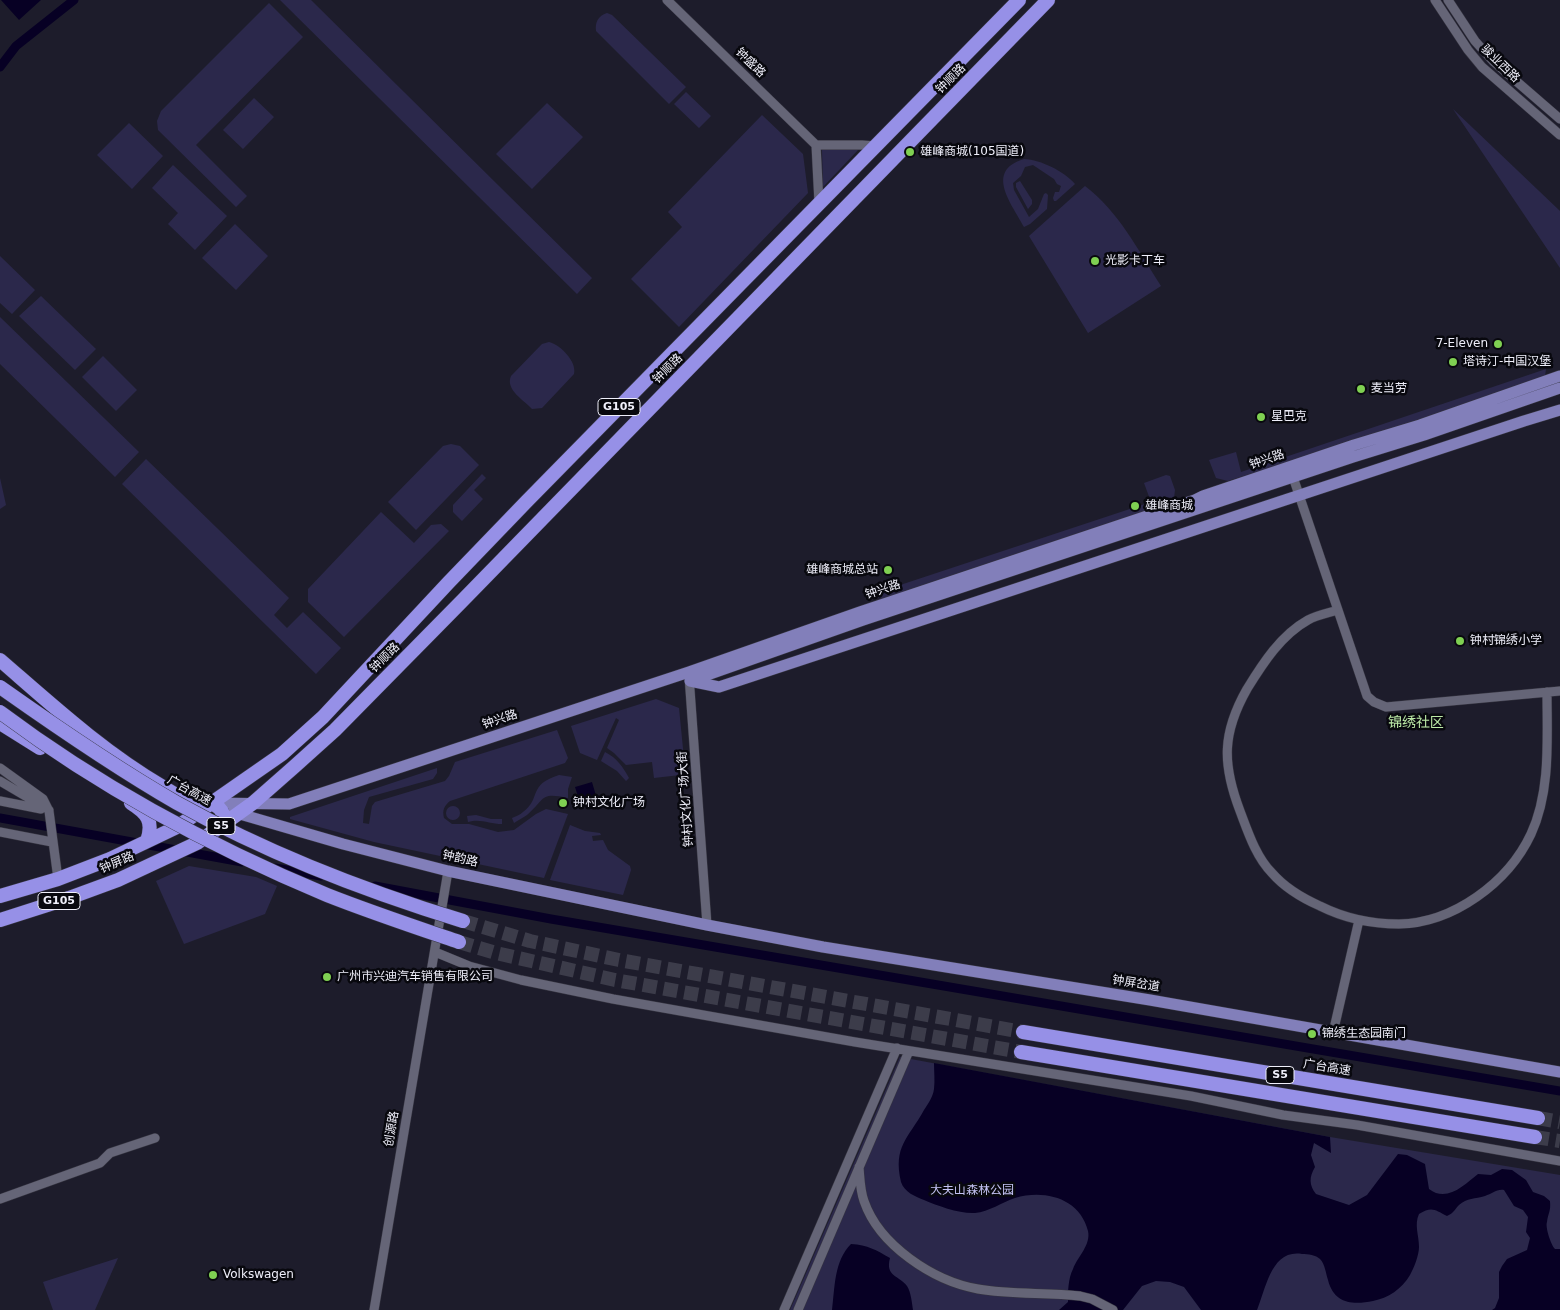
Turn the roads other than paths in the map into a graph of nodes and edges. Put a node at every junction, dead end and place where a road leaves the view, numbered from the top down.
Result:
1 (667, 0) edge
2 (1019, 0) edge
3 (1048, 0) edge
4 (1435, 0) edge
5 (1448, 0) edge
6 (1560, 118) edge
7 (1560, 135) edge
8 (816, 145) junction
9 (876, 146) junction
10 (819, 203) junction
11 (1560, 376) edge
12 (1560, 388) edge
13 (1516, 403) junction
14 (1560, 410) edge
15 (1524, 421) junction
16 (1293, 477) junction
17 (1299, 495) junction
18 (449, 582) junction
19 (464, 599) junction
20 (1338, 610) junction
21 (0, 660) edge
22 (689, 676) junction
23 (0, 687) edge
24 (1560, 691) edge
25 (1547, 692) junction
26 (0, 712) edge
27 (0, 723) edge
28 (0, 768) edge
29 (0, 781) edge
30 (0, 802) edge
31 (211, 803) junction
32 (252, 803) junction
33 (49, 810) junction
34 (237, 814) junction
35 (222, 825) junction
36 (0, 832) edge
37 (52, 837) junction
38 (148, 841) junction
39 (447, 876) junction
40 (58, 878) junction
41 (0, 896) edge
42 (0, 920) edge
43 (1359, 920) junction
44 (463, 922) tunnel mouth
45 (707, 925) junction
46 (459, 942) tunnel mouth
47 (435, 952) junction
48 (1023, 1032) tunnel mouth
49 (1333, 1033) junction
50 (897, 1048) junction
51 (909, 1051) junction
52 (1021, 1052) tunnel mouth
53 (1560, 1072) edge
54 (1538, 1118) tunnel mouth
55 (1535, 1137) tunnel mouth
56 (155, 1138) dead end
57 (1560, 1161) edge
58 (859, 1167) junction
59 (0, 1199) edge
60 (374, 1310) edge
61 (784, 1310) edge
62 (798, 1310) edge
63 (1113, 1310) edge

1 - 8 street, 钟盛路
2 - 9 highway, 钟顺路 / G105
3 - 19 highway, 钟顺路 / G105
4 - 7 street, 骏业西路
5 - 6 street, 骏业西路
8 - 9 street
8 - 10 street
9 - 10 highway, 钟顺路 / G105
10 - 18 highway, 钟顺路 / G105
11 - 22 main road, 钟兴路
12 - 13 main road, 钟兴路
13 - 15 main road
13 - 16 main road, 钟兴路
14 - 15 main road
15 - 17 main road
16 - 17 street
16 - 22 main road, 钟兴路
17 - 20 street
17 - 22 main road
18 - 19 highway
18 - 31 highway, 钟顺路 / G105
19 - 32 highway, 钟顺路 / G105
20 - 25 street
20 - 43 street
21 - 31 highway
22 - 32 main road, 钟兴路
22 - 45 street, 钟村文化广场大街
23 - 44 highway, 广台高速 / S5, bridge
24 - 25 street
25 - 43 street
26 - 46 highway, S5, bridge
27 - 38 highway
28 - 33 street
29 - 33 street
30 - 33 street
31 - 32 main road, 钟兴路
31 - 34 main road, 钟韵路
31 - 35 highway
31 - 38 highway, 钟屏路 / G105
32 - 34 highway, 钟顺路 / G105
33 - 37 street
34 - 35 highway, 钟屏路 / G105
34 - 39 main road, 钟韵路
35 - 42 highway, 钟屏路 / G105
36 - 37 street
37 - 40 street
38 - 40 highway, 钟屏路 / G105
39 - 45 main road, 钟韵路
39 - 47 street, 创源路
40 - 41 highway, 钟屏路 / G105
43 - 49 street
45 - 49 main road, 钟屏岔道
47 - 50 street
47 - 60 street, 创源路
48 - 54 highway, 广台高速 / S5
49 - 53 main road, 钟屏岔道
50 - 51 street
50 - 61 street
51 - 57 street
51 - 58 street
52 - 55 highway, S5
56 - 59 street
58 - 62 street
58 - 63 street

